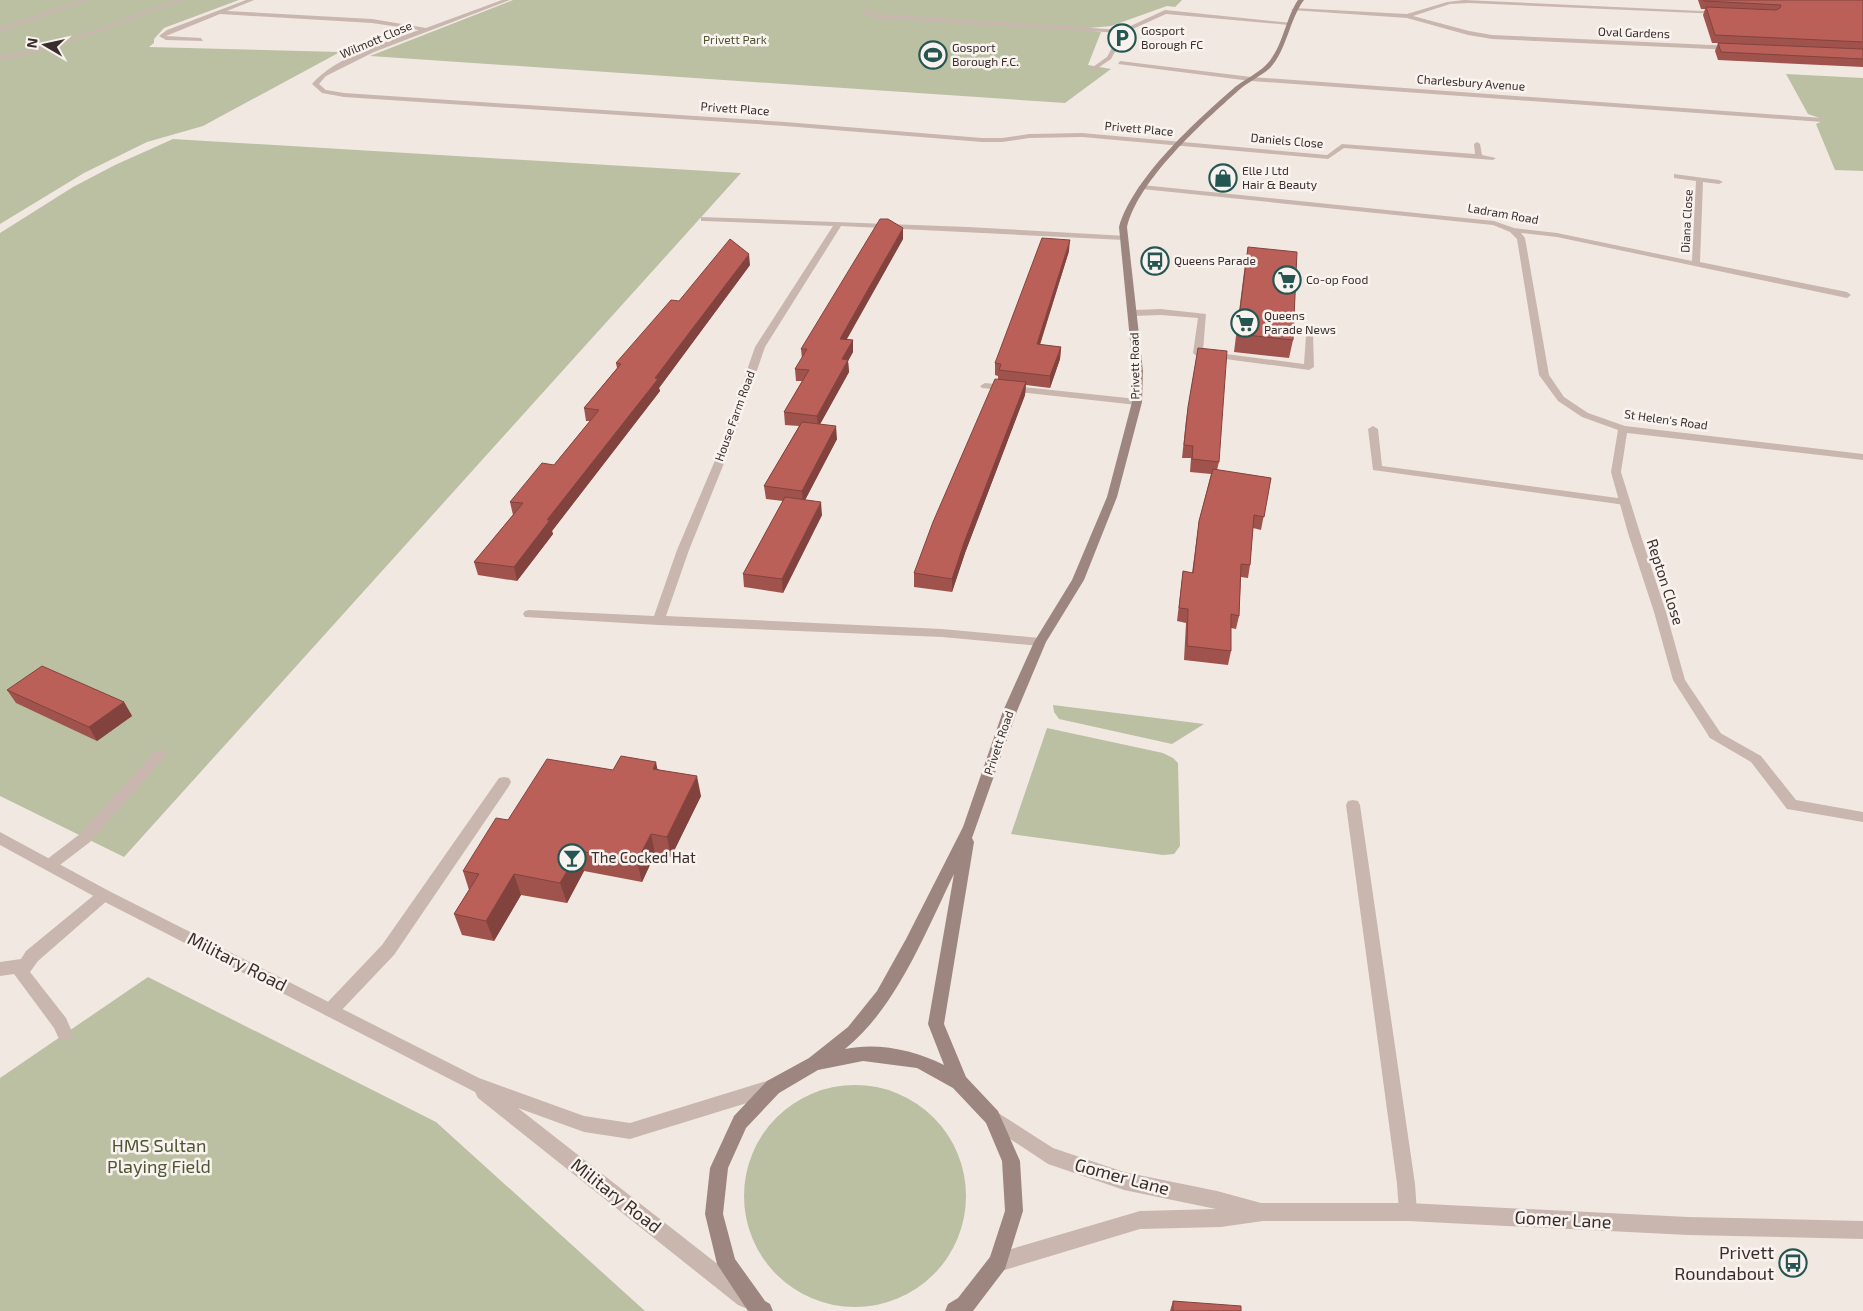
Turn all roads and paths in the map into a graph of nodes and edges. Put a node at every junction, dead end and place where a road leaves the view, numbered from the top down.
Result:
1 (86, 0) edge
2 (181, 0) edge
3 (252, 0) edge
4 (507, 0) edge
5 (1301, 0) edge
6 (1294, 10) junction
7 (864, 11) dead end
8 (220, 12) junction
9 (1727, 12) edge
10 (1407, 16) junction
11 (1289, 23) junction
12 (0, 30) edge
13 (428, 30) junction
14 (1123, 32) junction
15 (201, 40) dead end
16 (1742, 48) edge
17 (0, 58) edge
18 (1106, 61) junction
19 (332, 70) joint
20 (1092, 70) dead end
21 (1251, 79) junction
22 (1822, 120) dead end
23 (1180, 143) junction
24 (1477, 144) dead end
25 (1479, 156) junction
26 (1493, 158) dead end
27 (1677, 176) dead end
28 (1700, 180) junction
29 (1719, 182) dead end
30 (1142, 187) junction
31 (704, 219) dead end
32 (838, 225) junction
33 (1513, 230) junction
34 (1124, 238) junction
35 (1696, 264) junction
36 (1848, 295) dead end
37 (1133, 313) junction
38 (1310, 335) dead end
39 (985, 386) dead end
40 (1137, 402) junction
41 (1623, 429) junction
42 (1372, 430) dead end
43 (1863, 457) edge
44 (1625, 502) junction
45 (528, 614) dead end
46 (658, 621) junction
47 (1040, 642) junction
48 (160, 754) dead end
49 (504, 782) dead end
50 (1353, 805) dead end
51 (1863, 817) edge
52 (970, 827) junction
53 (0, 838) edge
54 (51, 864) junction
55 (104, 895) junction
56 (25, 965) junction
57 (0, 969) edge
58 (331, 1010) junction
59 (65, 1034) dead end
60 (815, 1063) junction
61 (959, 1082) junction
62 (474, 1084) junction
63 (773, 1087) junction
64 (992, 1117) junction
65 (1263, 1212) junction
66 (1408, 1212) junction
67 (1863, 1230) edge
68 (998, 1262) junction
69 (974, 1302) edge
70 (760, 1309) edge
71 (955, 1311) edge

1 - 12 street
2 - 17 street
3 - 8 street
4 - 13 street, Wilmott Close
5 - 6 main road, Privett Road
6 - 10 street, Oval Gardens
6 - 11 main road, Privett Road
7 - 14 street
8 - 13 street, Wilmott Close
8 - 15 street
9 - 10 street, Oval Gardens
10 - 16 street, Oval Gardens
11 - 14 street
11 - 21 main road, Privett Road
13 - 19 street, Wilmott Close
14 - 18 street
18 - 20 street
18 - 21 street, Charlesbury Avenue
19 - 23 street, Privett Place
21 - 22 street, Charlesbury Avenue
21 - 23 main road, Privett Road
23 - 25 street, Daniels Close
23 - 30 main road, Privett Road
24 - 25 street
25 - 26 street, Daniels Close
27 - 28 street
28 - 29 street
28 - 35 street, Diana Close
30 - 33 street, Ladram Road
30 - 34 main road, Privett Road
31 - 32 street
32 - 34 street
32 - 46 street, House Farm Road
33 - 35 street, Ladram Road
33 - 41 street, St Helen's Road
34 - 37 main road, Privett Road
35 - 36 street, Ladram Road
37 - 38 street
37 - 40 main road, Privett Road
39 - 40 street
40 - 47 main road, Privett Road
41 - 43 street, St Helen's Road
41 - 44 street, Repton Close
42 - 44 street
44 - 51 street, Repton Close
45 - 46 street
46 - 47 street
47 - 52 main road, Privett Road
48 - 54 street
49 - 58 street
50 - 66 street
52 - 60 main road, Privett Road
52 - 61 main road, Privett Road
53 - 54 street, Military Road
54 - 55 street, Military Road
55 - 56 street
55 - 58 street, Military Road
56 - 57 street
56 - 59 street
58 - 62 street, Military Road
60 - 61 main road
60 - 63 main road
61 - 64 main road
62 - 63 street, Military Road
62 - 70 street, Military Road
63 - 70 main road
64 - 65 street, Gomer Lane
64 - 68 main road
65 - 66 street, Gomer Lane
65 - 68 street, Gomer Lane
66 - 67 street, Gomer Lane
68 - 69 main road
69 - 71 main road

